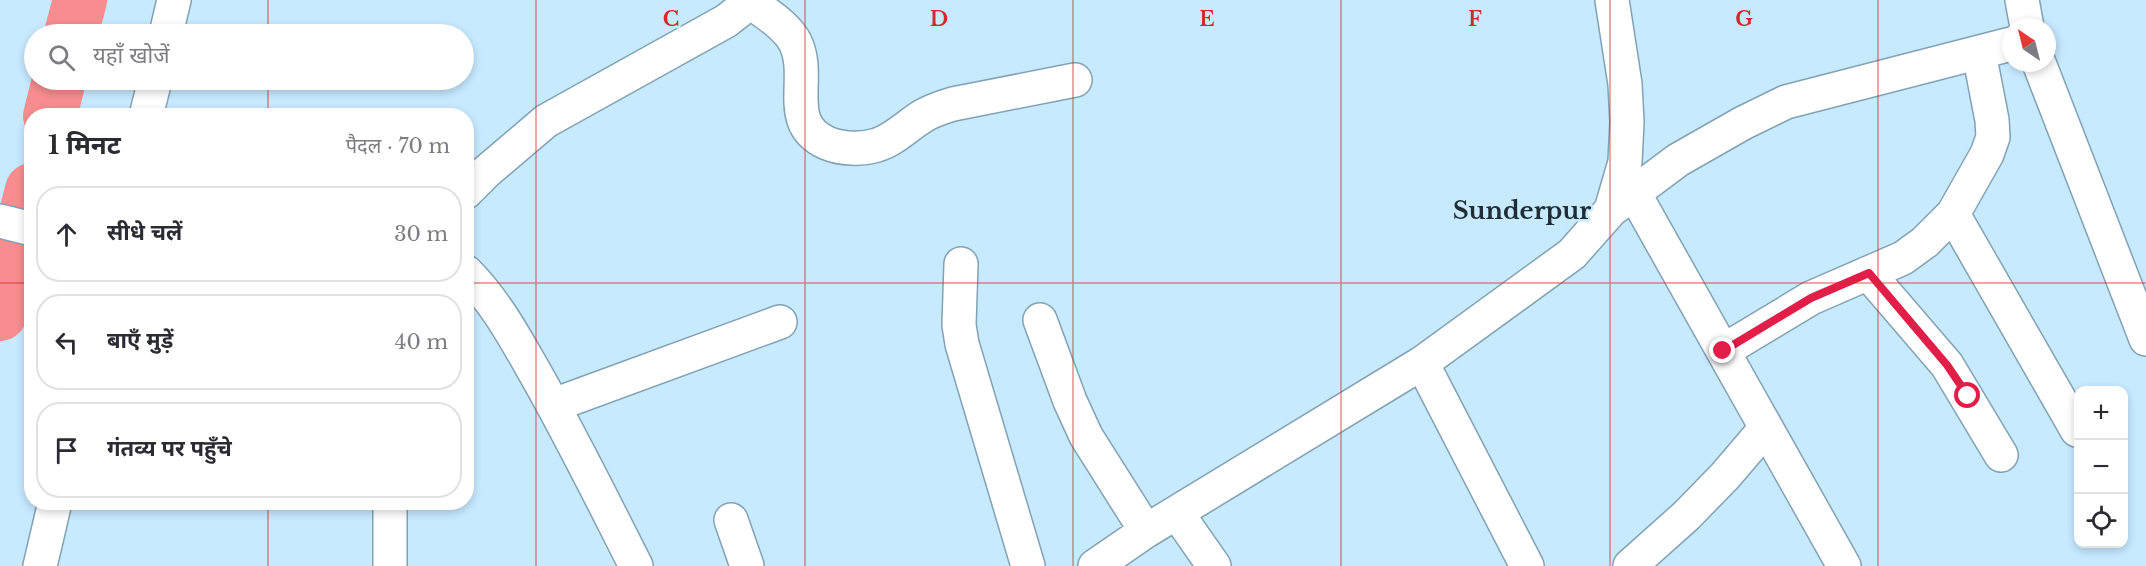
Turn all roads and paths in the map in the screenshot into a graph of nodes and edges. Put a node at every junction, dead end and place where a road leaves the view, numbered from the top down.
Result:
1 (174, 0) edge
2 (1612, 0) edge
3 (2022, 0) edge
4 (752, 1) edge
5 (2025, 18) edge
6 (168, 24) edge
7 (2002, 47) edge
8 (1979, 53) junction
9 (2042, 72) edge
10 (1075, 80) dead end
11 (153, 90) edge
12 (149, 108) edge
13 (474, 184) edge
14 (1622, 202) junction
15 (1953, 214) junction
16 (0, 221) edge
17 (24, 227) edge
18 (961, 264) dead end
19 (1869, 273) junction
20 (474, 280) edge
21 (1040, 320) dead end
22 (780, 322) dead end
23 (2146, 339) edge
24 (1723, 351) junction
25 (1422, 363) junction
26 (554, 405) junction
27 (2074, 425) edge
28 (1766, 428) junction
29 (2001, 455) dead end
30 (53, 510) edge
31 (390, 510) edge
32 (1177, 513) junction
33 (732, 520) dead end
34 (1146, 531) junction
35 (40, 566) edge
36 (390, 566) edge
37 (636, 566) edge
38 (747, 566) edge
39 (1028, 566) edge
40 (1095, 566) edge
41 (1214, 566) edge
42 (1527, 566) edge
43 (1630, 566) edge
44 (1844, 566) edge

1 - 6 street
2 - 14 street
3 - 5 street
4 - 10 street
4 - 13 street
7 - 8 street
8 - 14 street
8 - 15 street
9 - 23 street
11 - 12 street
14 - 24 street
14 - 25 street
15 - 19 street
15 - 27 street
16 - 17 street
18 - 39 street
19 - 24 street
19 - 29 street
20 - 26 street
21 - 34 street
22 - 26 street
24 - 28 street
25 - 32 street
25 - 42 street
26 - 37 street
28 - 43 street
28 - 44 street
30 - 35 street
31 - 36 street
32 - 34 street
32 - 41 street
33 - 38 street
34 - 40 street

